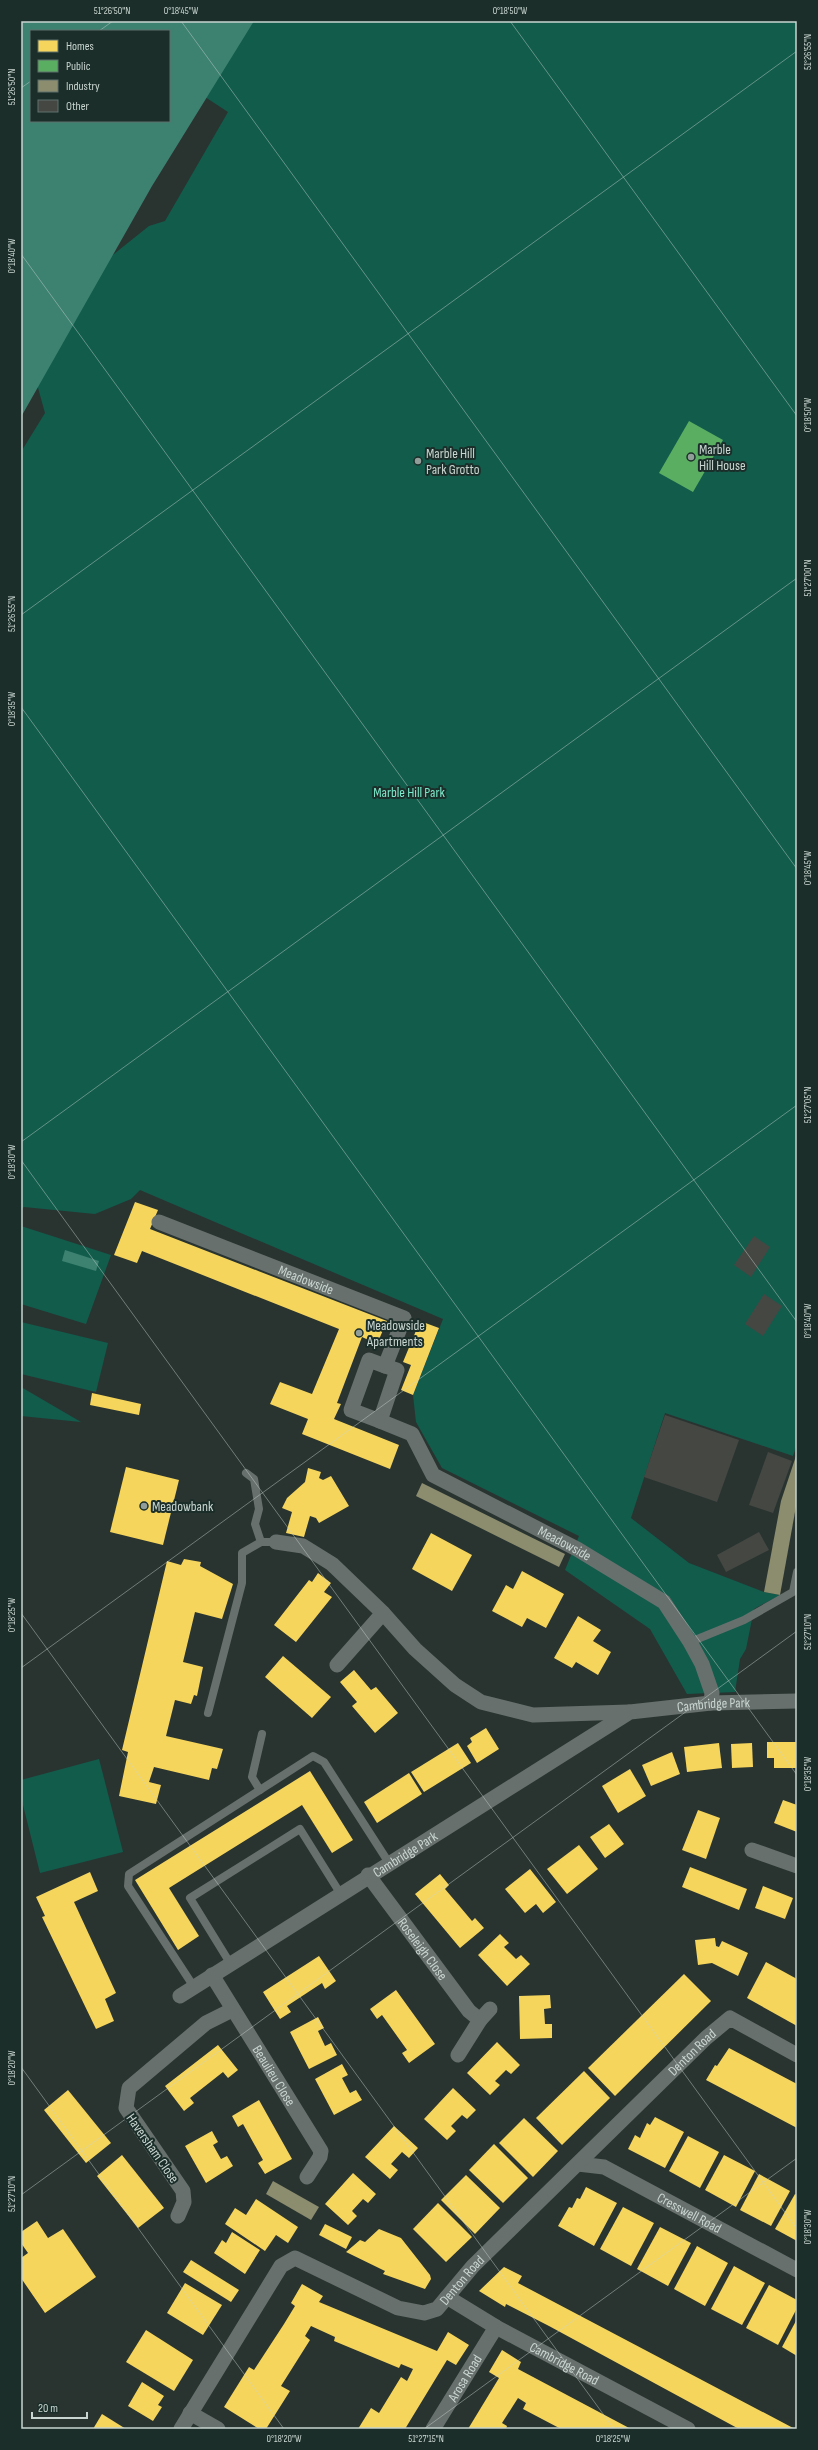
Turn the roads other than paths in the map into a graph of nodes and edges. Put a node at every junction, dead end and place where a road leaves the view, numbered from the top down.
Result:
1 (159, 1222) dead end
2 (385, 1366) junction
3 (380, 1421) junction
4 (246, 1473) dead end
5 (260, 1542) junction
6 (276, 1542) joint
7 (797, 1572) edge
8 (383, 1613) junction
9 (690, 1642) junction
10 (337, 1664) dead end
11 (797, 1701) edge
12 (711, 1703) junction
13 (630, 1712) junction
14 (208, 1713) dead end
15 (262, 1734) dead end
16 (260, 1790) junction
17 (752, 1850) dead end
18 (389, 1862) junction
19 (797, 1866) edge
20 (368, 1875) junction
21 (340, 1893) junction
22 (230, 1963) junction
23 (212, 1975) junction
24 (194, 1987) junction
25 (180, 1996) dead end
26 (490, 2009) dead end
27 (232, 2010) junction
28 (480, 2020) junction
29 (458, 2055) dead end
30 (797, 2055) edge
31 (578, 2164) junction
32 (307, 2176) dead end
33 (178, 2216) dead end
34 (797, 2270) edge
35 (447, 2297) junction
36 (496, 2327) junction
37 (190, 2413) junction
38 (685, 2428) edge
39 (181, 2429) edge
40 (218, 2429) edge
41 (433, 2429) edge

1 - 2 street, Meadowside
2 - 3 street
2 - 3 street, Meadowside
3 - 9 street, Meadowside
4 - 5 lane
5 - 6 lane
5 - 14 lane
6 - 8 street, Cambridge Park
7 - 9 lane
8 - 10 street
8 - 13 street, Cambridge Park
9 - 12 street, Meadowside
11 - 12 street, Cambridge Park
12 - 13 street, Cambridge Park
13 - 18 street, Cambridge Park
15 - 16 lane
16 - 18 lane
16 - 24 lane
17 - 19 street
18 - 20 street, Cambridge Park
20 - 21 street, Cambridge Park
20 - 28 street, Roseleigh Close
21 - 22 street, Cambridge Park
21 - 22 lane
22 - 23 street, Cambridge Park
23 - 24 street, Cambridge Park
23 - 27 street, Beaulieu Close
24 - 25 street, Cambridge Park
26 - 28 street
27 - 32 street, Beaulieu Close
27 - 33 street, Haversham Close
28 - 29 street
30 - 31 street, Denton Road
31 - 34 street, Cresswell Road
31 - 35 street, Denton Road
35 - 36 street, Cambridge Road
35 - 37 street, Denton Road
36 - 38 street, Cambridge Road
36 - 41 street, Arosa Road
37 - 39 street, Denton Road
37 - 40 street

